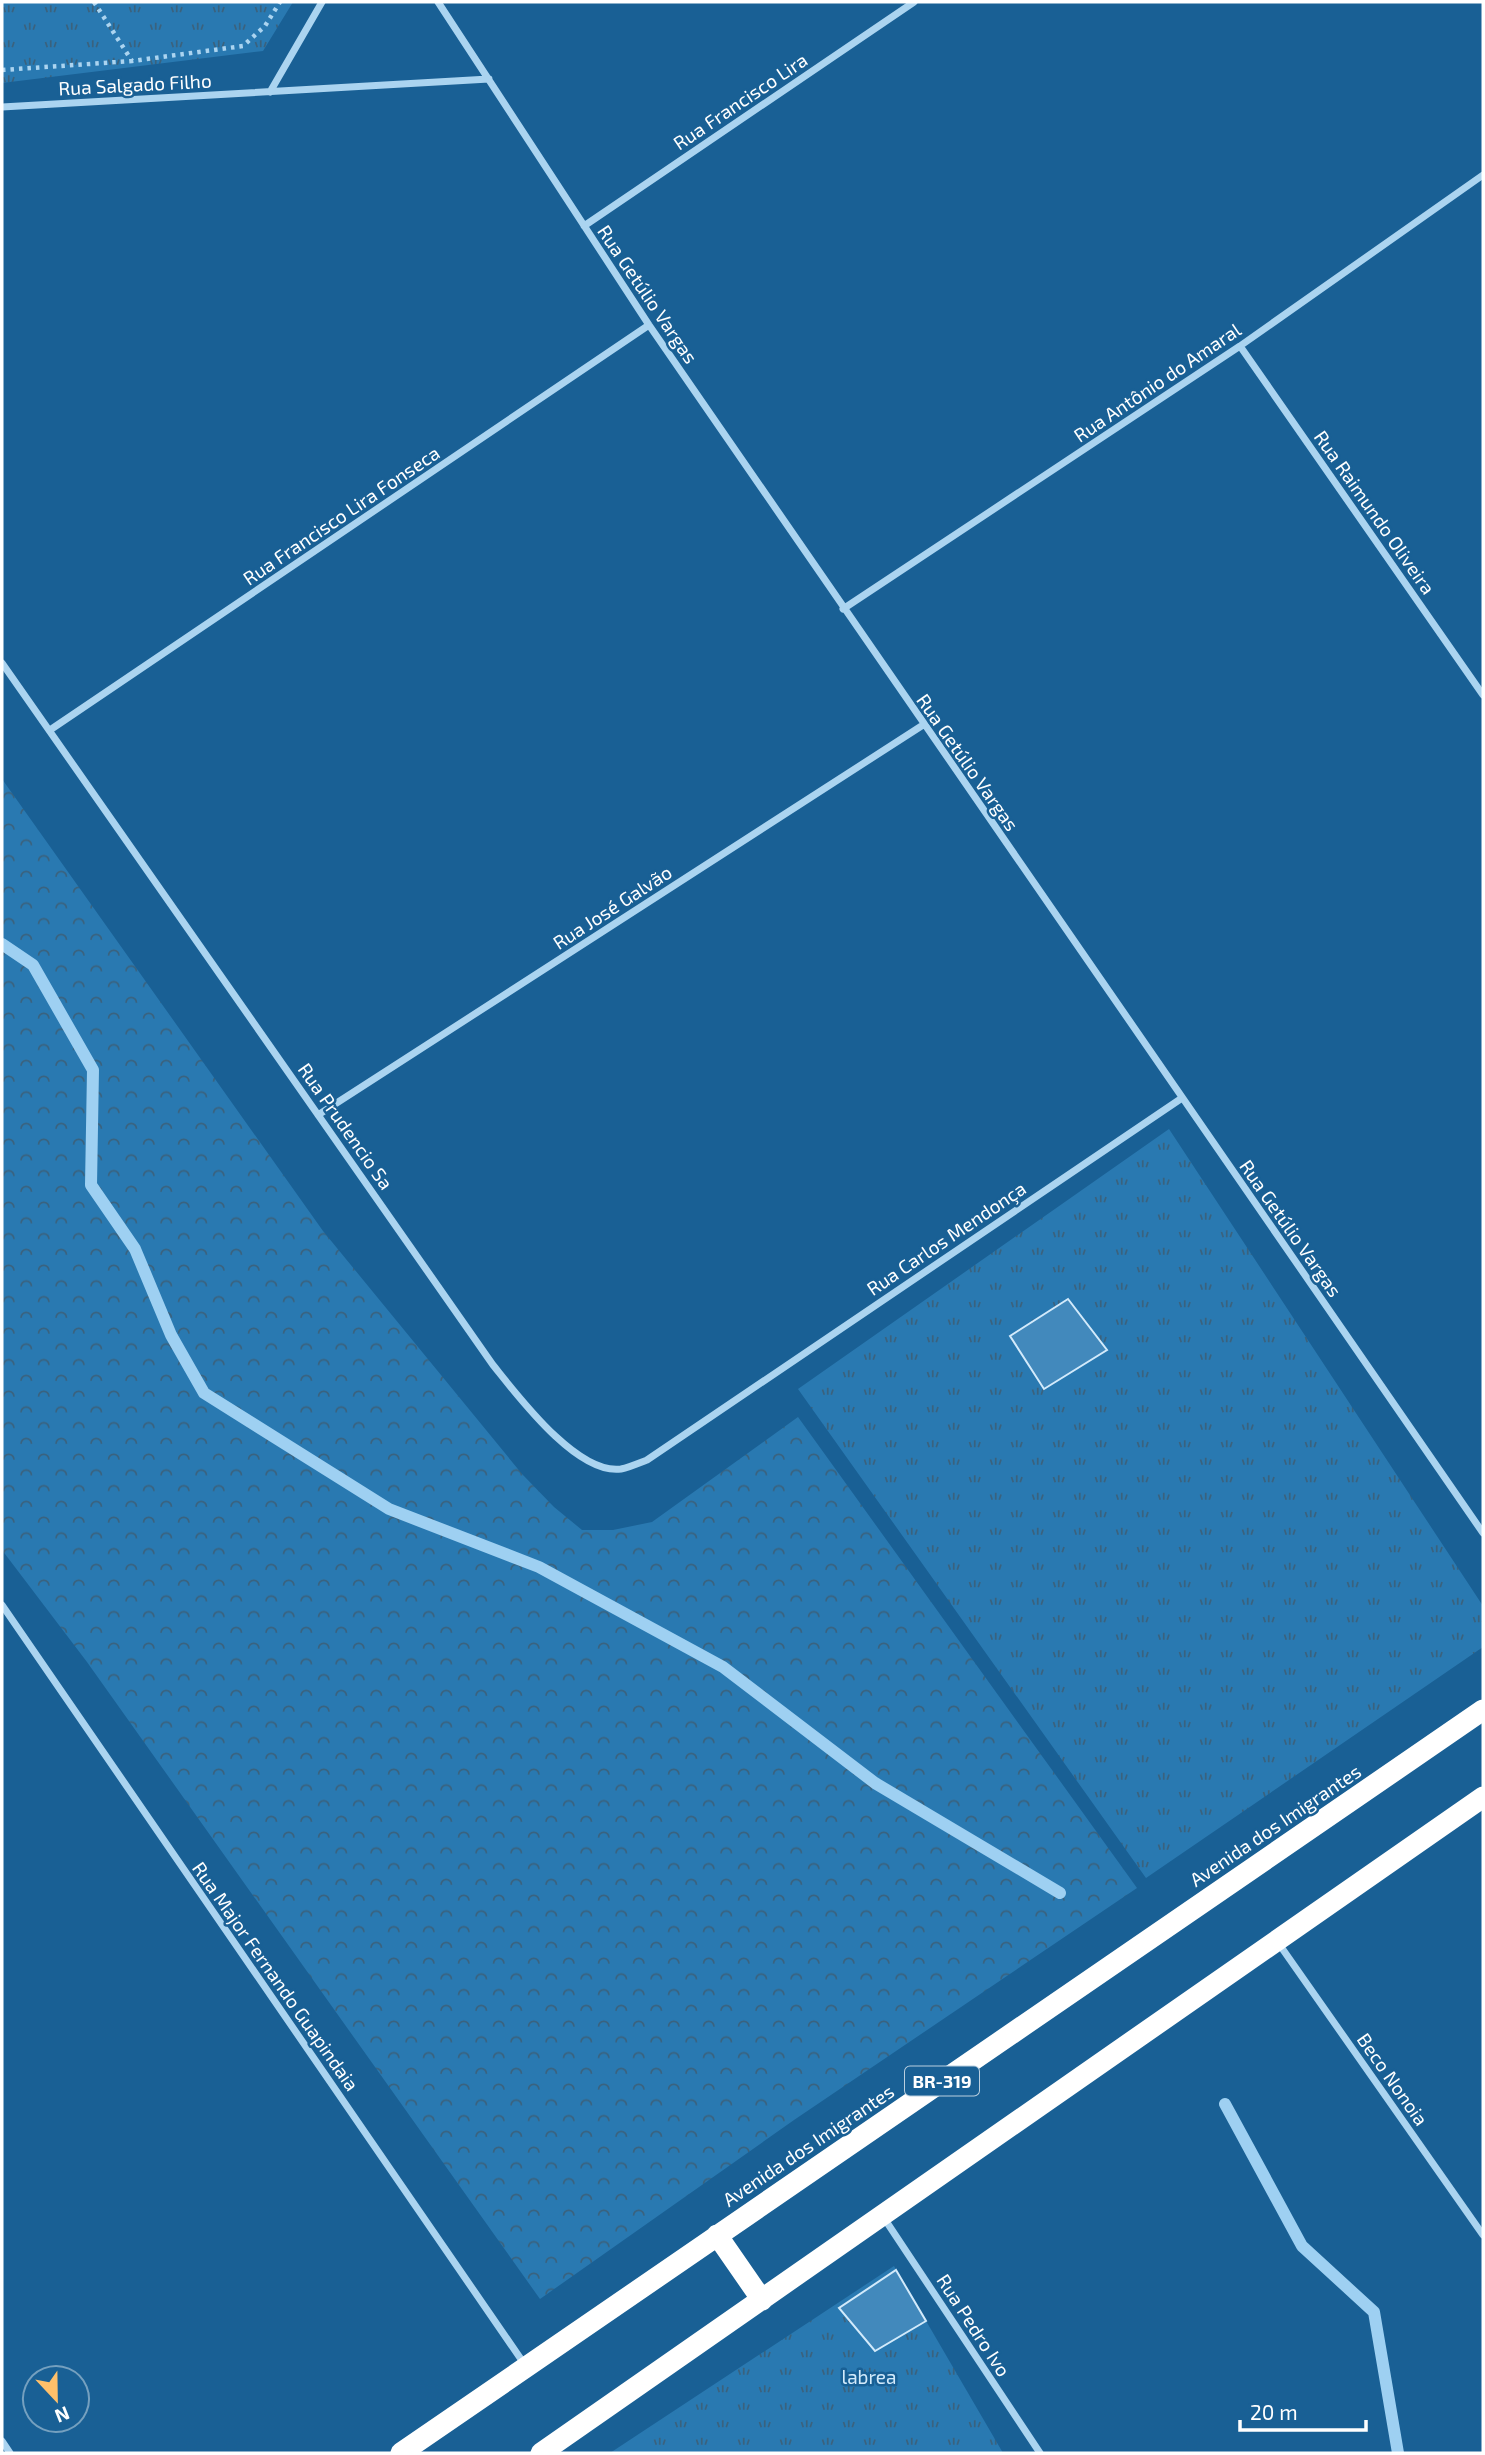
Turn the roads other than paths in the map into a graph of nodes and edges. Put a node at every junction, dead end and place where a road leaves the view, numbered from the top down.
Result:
1 (322, 2) edge
2 (438, 2) edge
3 (914, 2) edge
4 (489, 79) junction
5 (270, 92) junction
6 (2, 107) edge
7 (1483, 175) edge
8 (584, 226) junction
9 (649, 325) junction
10 (1240, 346) junction
11 (843, 608) junction
12 (2, 663) edge
13 (1483, 695) edge
14 (923, 725) junction
15 (50, 730) junction
16 (1182, 1098) junction
17 (318, 1115) junction
18 (729, 1404) joint
19 (1483, 1533) edge
20 (2, 1605) edge
21 (1483, 1710) edge
22 (1483, 1797) edge
23 (1276, 1941) junction
24 (882, 2214) junction
25 (717, 2235) junction
26 (1483, 2235) edge
27 (762, 2300) junction
28 (525, 2366) junction
29 (2, 2441) edge
30 (10, 2453) edge
31 (401, 2453) edge
32 (541, 2453) edge
33 (1040, 2453) edge

1 - 5 street
2 - 4 street, Rua Getúlio Vargas
3 - 8 street, Rua Francisco Lira
4 - 5 street, Rua Salgado Filho
4 - 8 street, Rua Getúlio Vargas
5 - 6 street, Rua Salgado Filho
7 - 10 street, Rua Antônio do Amaral
8 - 9 street, Rua Getúlio Vargas
9 - 11 street, Rua Getúlio Vargas
9 - 15 street, Rua Francisco Lira Fonseca
10 - 11 street, Rua Antônio do Amaral
10 - 13 street, Rua Raimundo Oliveira
11 - 14 street, Rua Getúlio Vargas
12 - 15 street, Rua Prudencio Sa
14 - 16 street, Rua Getúlio Vargas
14 - 17 street, Rua José Galvão
15 - 17 street, Rua Prudencio Sa
16 - 18 street, Rua Carlos Mendonça
16 - 19 street, Rua Getúlio Vargas
17 - 18 street, Rua Prudencio Sa
20 - 28 street, Rua Major Fernando Guapindaia
21 - 25 highway, Avenida dos Imigrantes / BR-319
22 - 23 highway
23 - 24 highway
23 - 26 street, Beco Nonoia
24 - 27 highway
24 - 33 street, Rua Pedro Ivo
25 - 27 highway
25 - 28 highway, Avenida dos Imigrantes / BR-319
27 - 32 highway
28 - 31 highway, Avenida dos Imigrantes / BR-319
29 - 30 street

